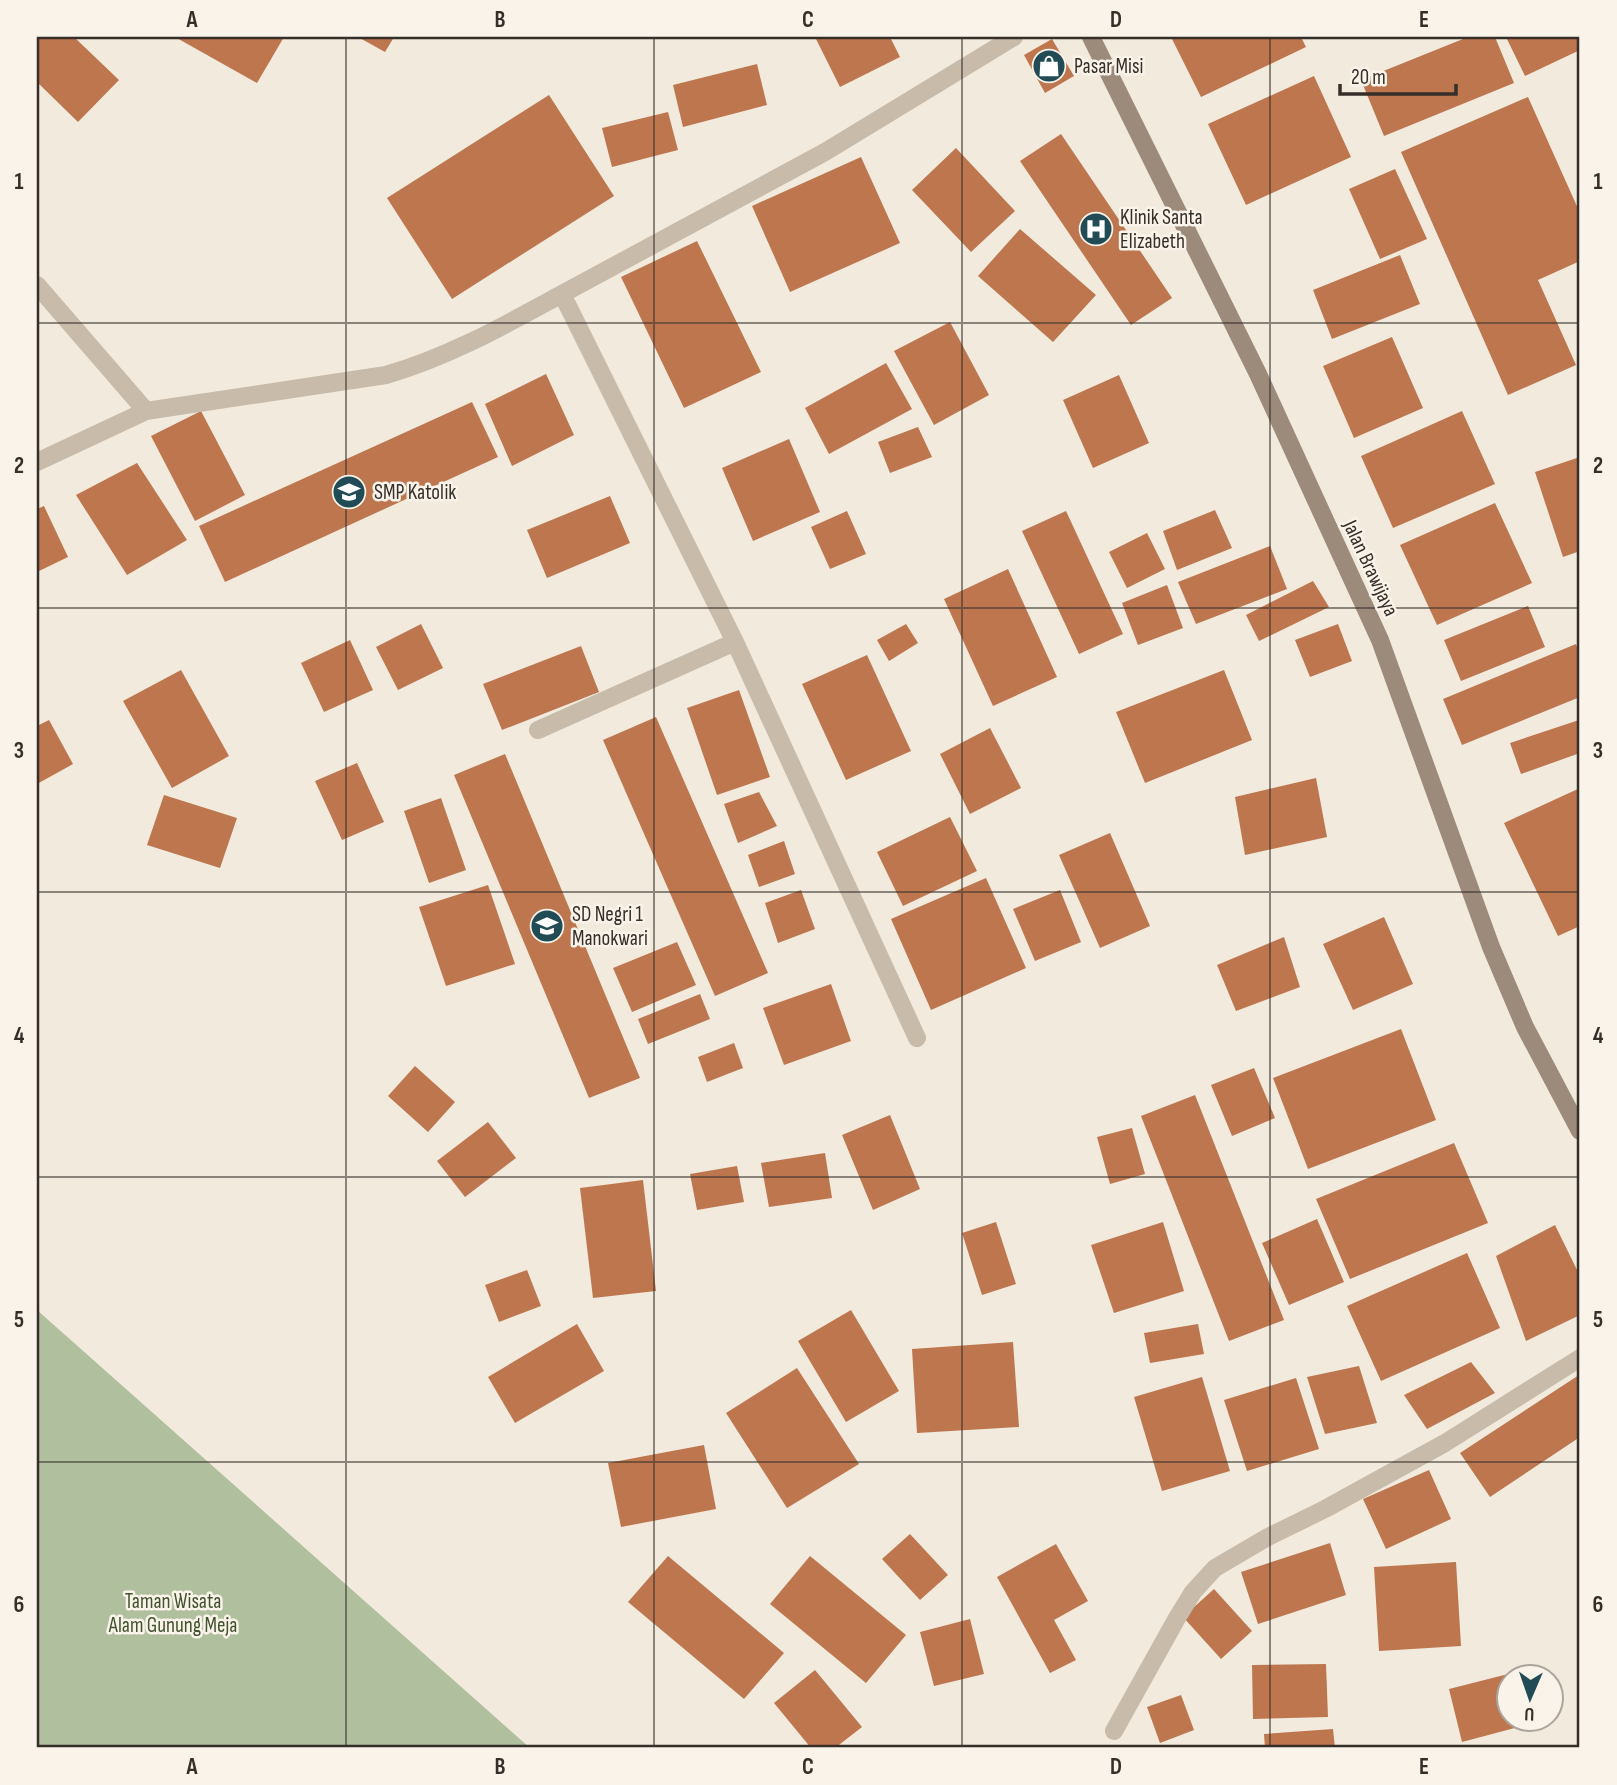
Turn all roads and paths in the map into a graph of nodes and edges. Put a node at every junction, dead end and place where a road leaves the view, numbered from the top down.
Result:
1 (1014, 37) edge
2 (1091, 37) edge
3 (37, 285) edge
4 (562, 294) junction
5 (146, 411) junction
6 (37, 462) edge
7 (735, 642) junction
8 (538, 730) dead end
9 (917, 1038) dead end
10 (1580, 1132) edge
11 (1580, 1358) edge
12 (1114, 1731) dead end

1 - 4 street
2 - 10 street, Jalan Brawijaya
3 - 5 street
4 - 5 street
4 - 7 street
5 - 6 street
7 - 8 street
7 - 9 street
11 - 12 street

